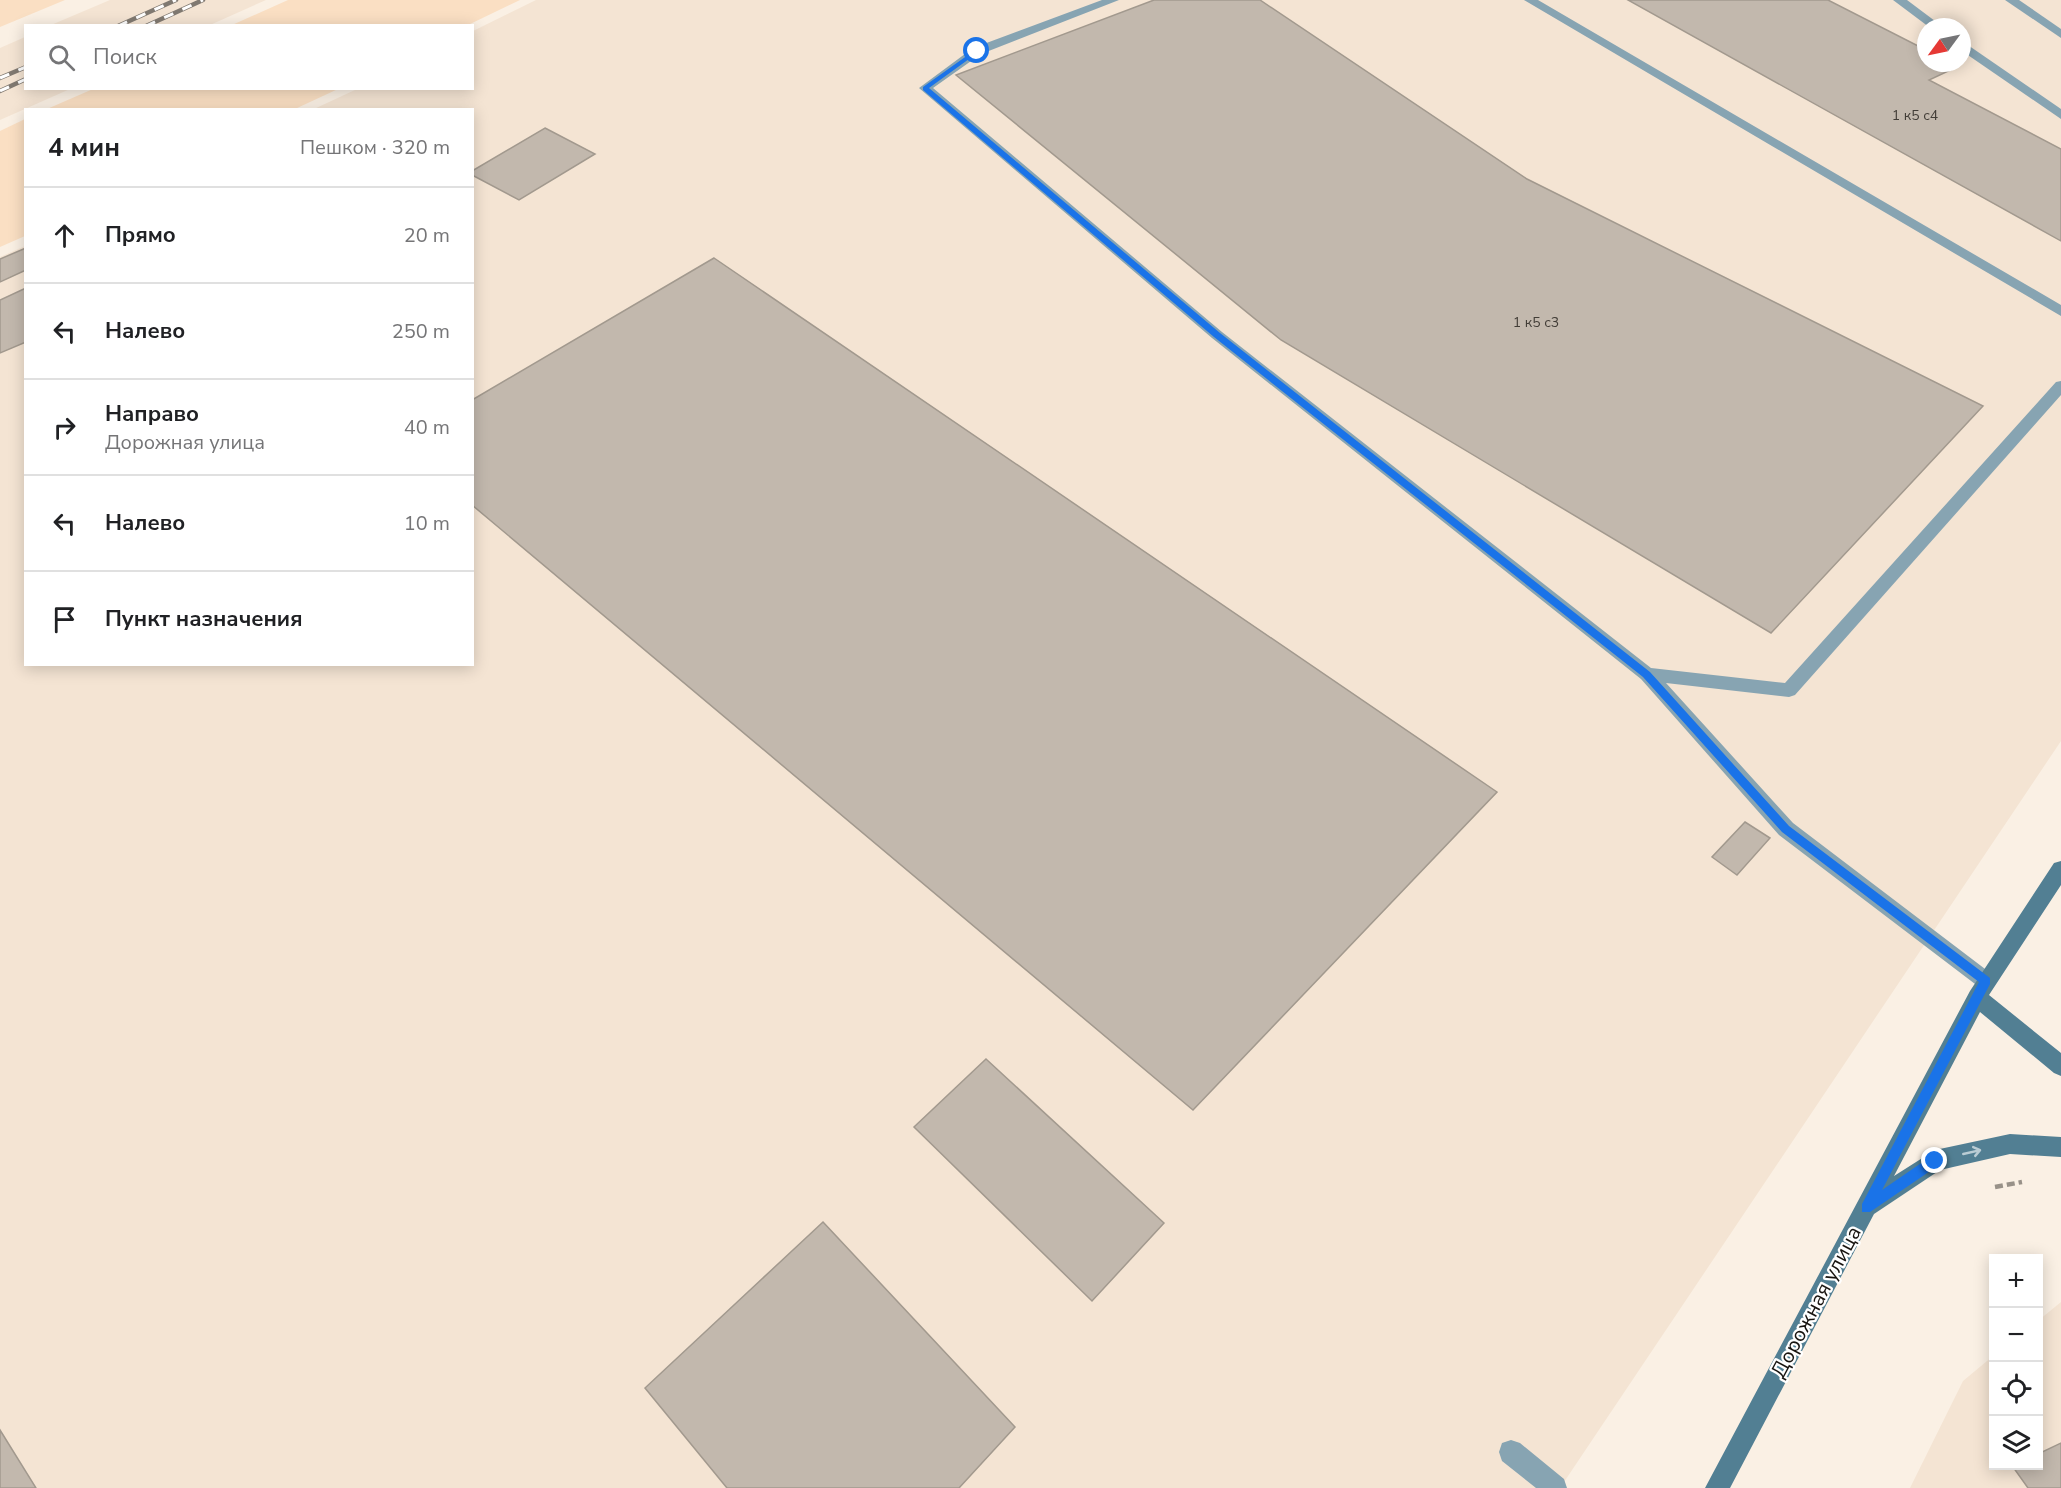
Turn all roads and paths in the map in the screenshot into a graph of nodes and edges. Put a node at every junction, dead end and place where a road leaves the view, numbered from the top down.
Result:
1 (1113, 0) edge
2 (1530, 0) edge
3 (1899, 0) edge
4 (2011, 0) edge
5 (1924, 18) edge
6 (2061, 34) edge
7 (1971, 51) edge
8 (2061, 115) edge
9 (2061, 311) edge
10 (2061, 386) edge
11 (1647, 674) junction
12 (2061, 869) edge
13 (1982, 989) junction
14 (2061, 1066) edge
15 (2061, 1147) edge
16 (1866, 1208) junction
17 (1511, 1452) dead end
18 (1555, 1488) edge
19 (1717, 1488) edge

1 - 11 street
2 - 9 street
3 - 5 street
4 - 6 street
7 - 8 street
10 - 11 street
11 - 13 street
12 - 13 main road, Дорожная улица
13 - 14 main road
13 - 16 main road, Дорожная улица
16 -> 15 main road
16 - 19 main road, Дорожная улица
17 - 18 street

